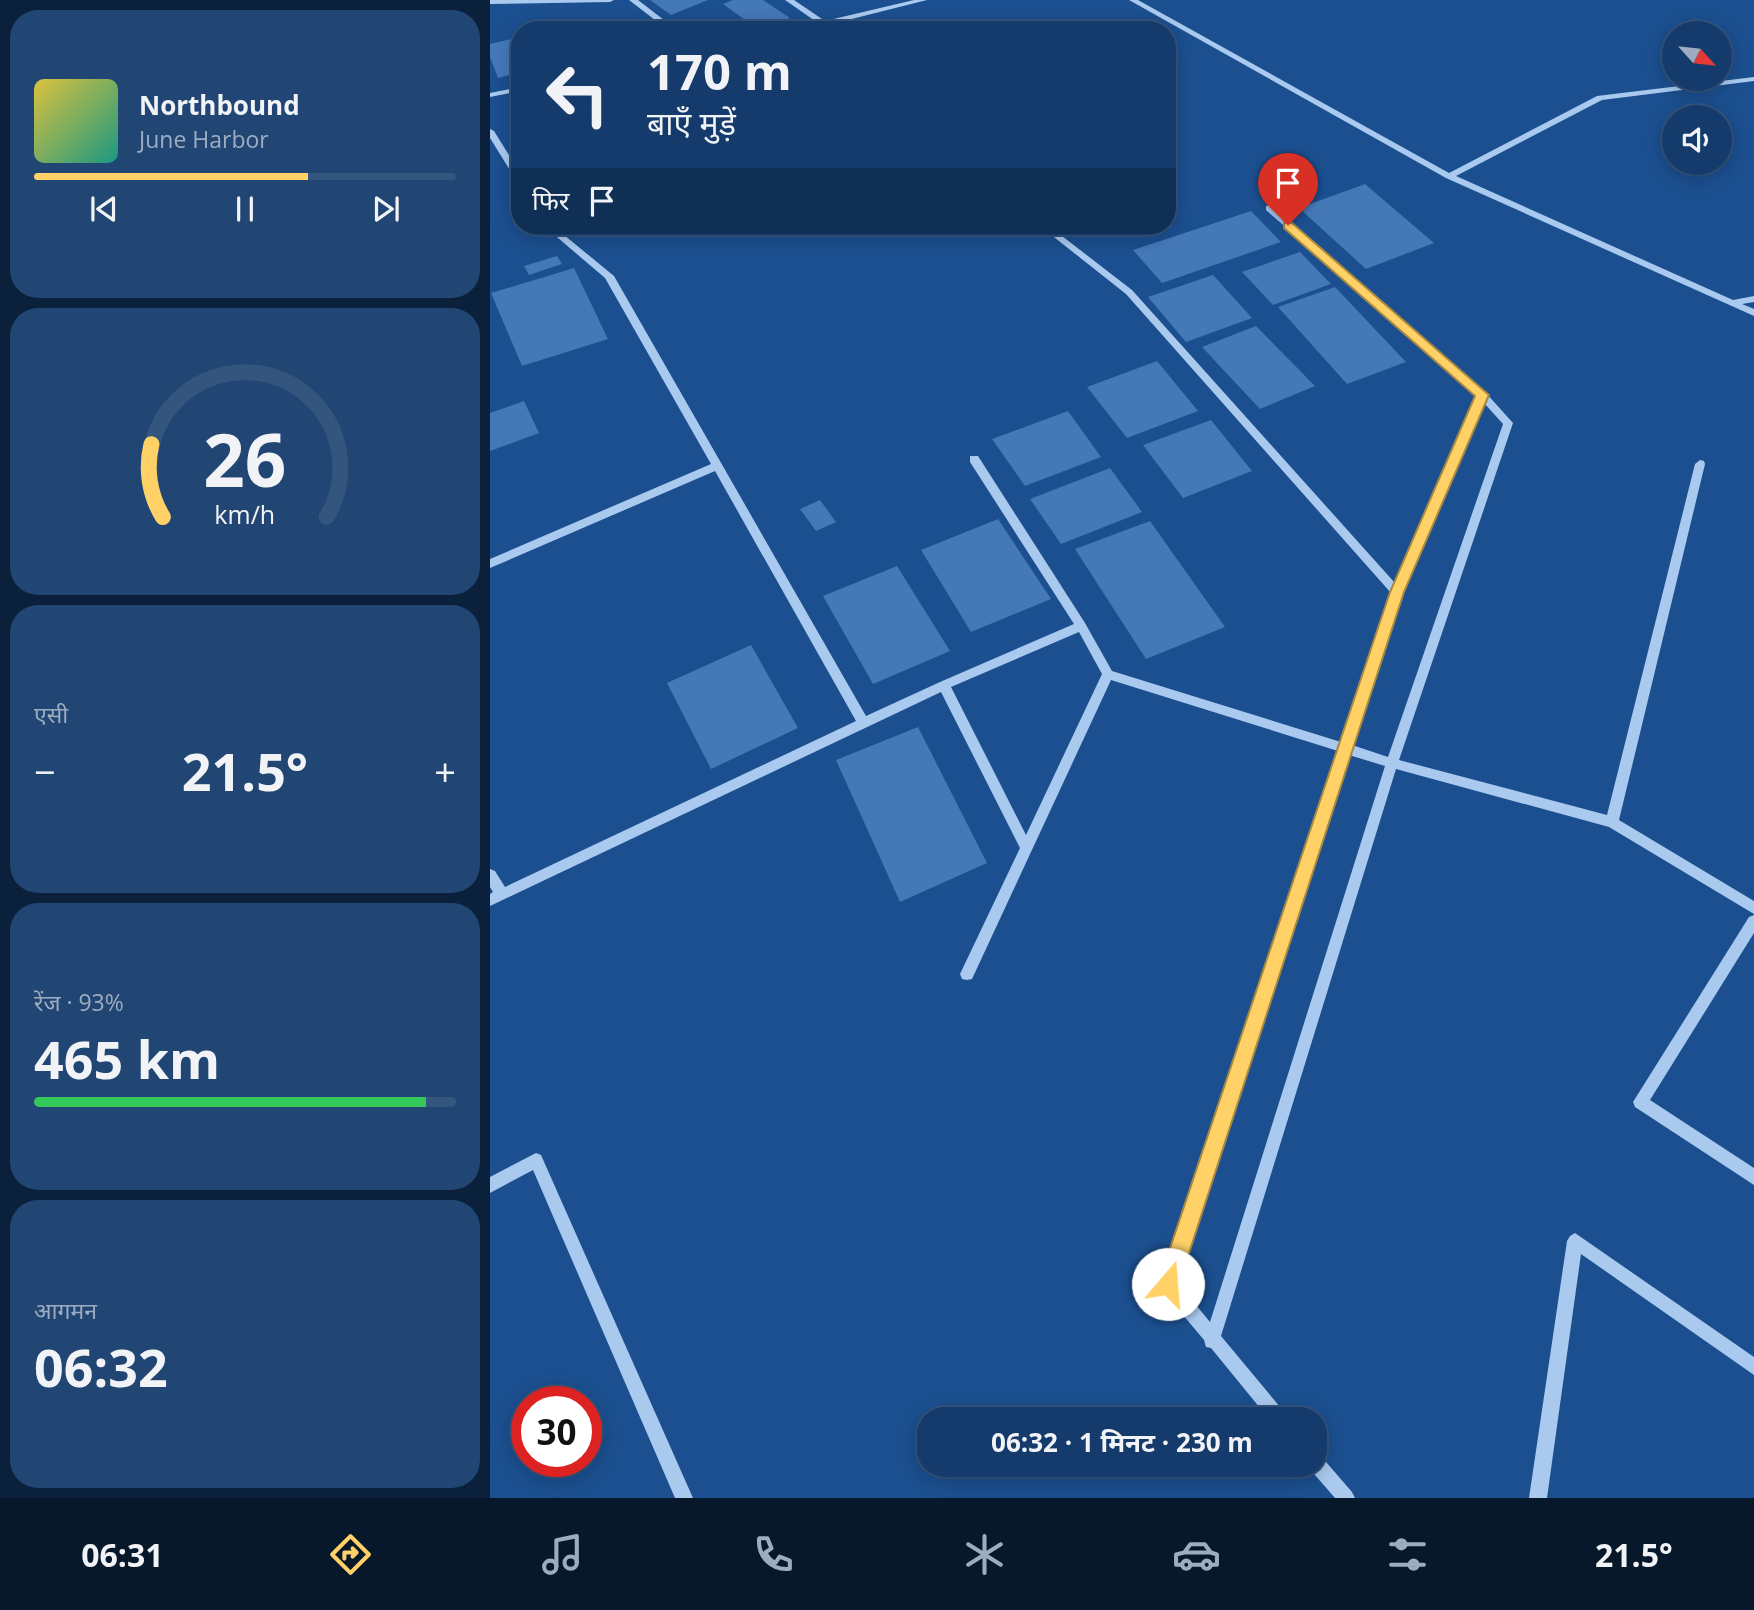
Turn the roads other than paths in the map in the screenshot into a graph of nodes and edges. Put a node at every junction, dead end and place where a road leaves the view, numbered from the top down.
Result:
1 (610, 0) edge
2 (633, 0) edge
3 (789, 0) edge
4 (923, 0) edge
5 (1133, 0) edge
6 (509, 2) joint
7 (490, 4) edge
8 (661, 21) edge
9 (820, 21) edge
10 (832, 21) edge
11 (1171, 21) edge
12 (1176, 24) edge
13 (1754, 79) edge
14 (511, 91) edge
15 (490, 95) edge
16 (490, 131) edge
17 (511, 165) edge
18 (1449, 176) junction
19 (1269, 208) dead end
20 (559, 235) edge
21 (1056, 235) edge
22 (1754, 299) edge
23 (1731, 303) junction
24 (1754, 313) edge
25 (1482, 395) junction
26 (974, 459) dead end
27 (1700, 464) dead end
28 (718, 465) junction
29 (490, 564) edge
30 (1397, 592) junction
31 (1081, 626) junction
32 (1108, 674) junction
33 (944, 685) junction
34 (864, 724) junction
35 (1345, 749) junction
36 (1392, 763) junction
37 (1612, 821) junction
38 (1026, 848) junction
39 (490, 875) edge
40 (496, 897) edge
41 (1754, 908) edge
42 (1754, 920) edge
43 (967, 974) dead end
44 (1754, 1177) edge
45 (490, 1185) edge
46 (1212, 1341) junction
47 (1754, 1367) edge
48 (1269, 1407) edge
49 (1327, 1476) edge
50 (684, 1498) edge
51 (1346, 1498) edge
52 (1538, 1498) edge

1 - 6 street
2 - 8 street
3 - 9 street
4 - 10 street
5 - 11 street
6 - 7 street
12 - 18 street
13 - 18 street
14 - 15 street
16 - 17 street
18 - 23 street
19 - 25 street
20 - 28 street
21 - 30 street
22 - 23 street
23 - 24 street
25 - 30 street
25 - 36 street
26 - 31 street
27 - 37 street
28 - 29 street
28 - 34 street
30 - 35 street
31 - 32 street
31 - 33 street
32 - 35 street
32 - 38 street
33 - 34 street
33 - 38 street
34 - 40 street
35 - 36 street
35 - 46 street
36 - 37 street
36 - 46 street
37 - 41 street
38 - 43 street
39 - 40 street
42 - 44 street
45 - 50 street
46 - 48 street
47 - 52 street
49 - 51 street

